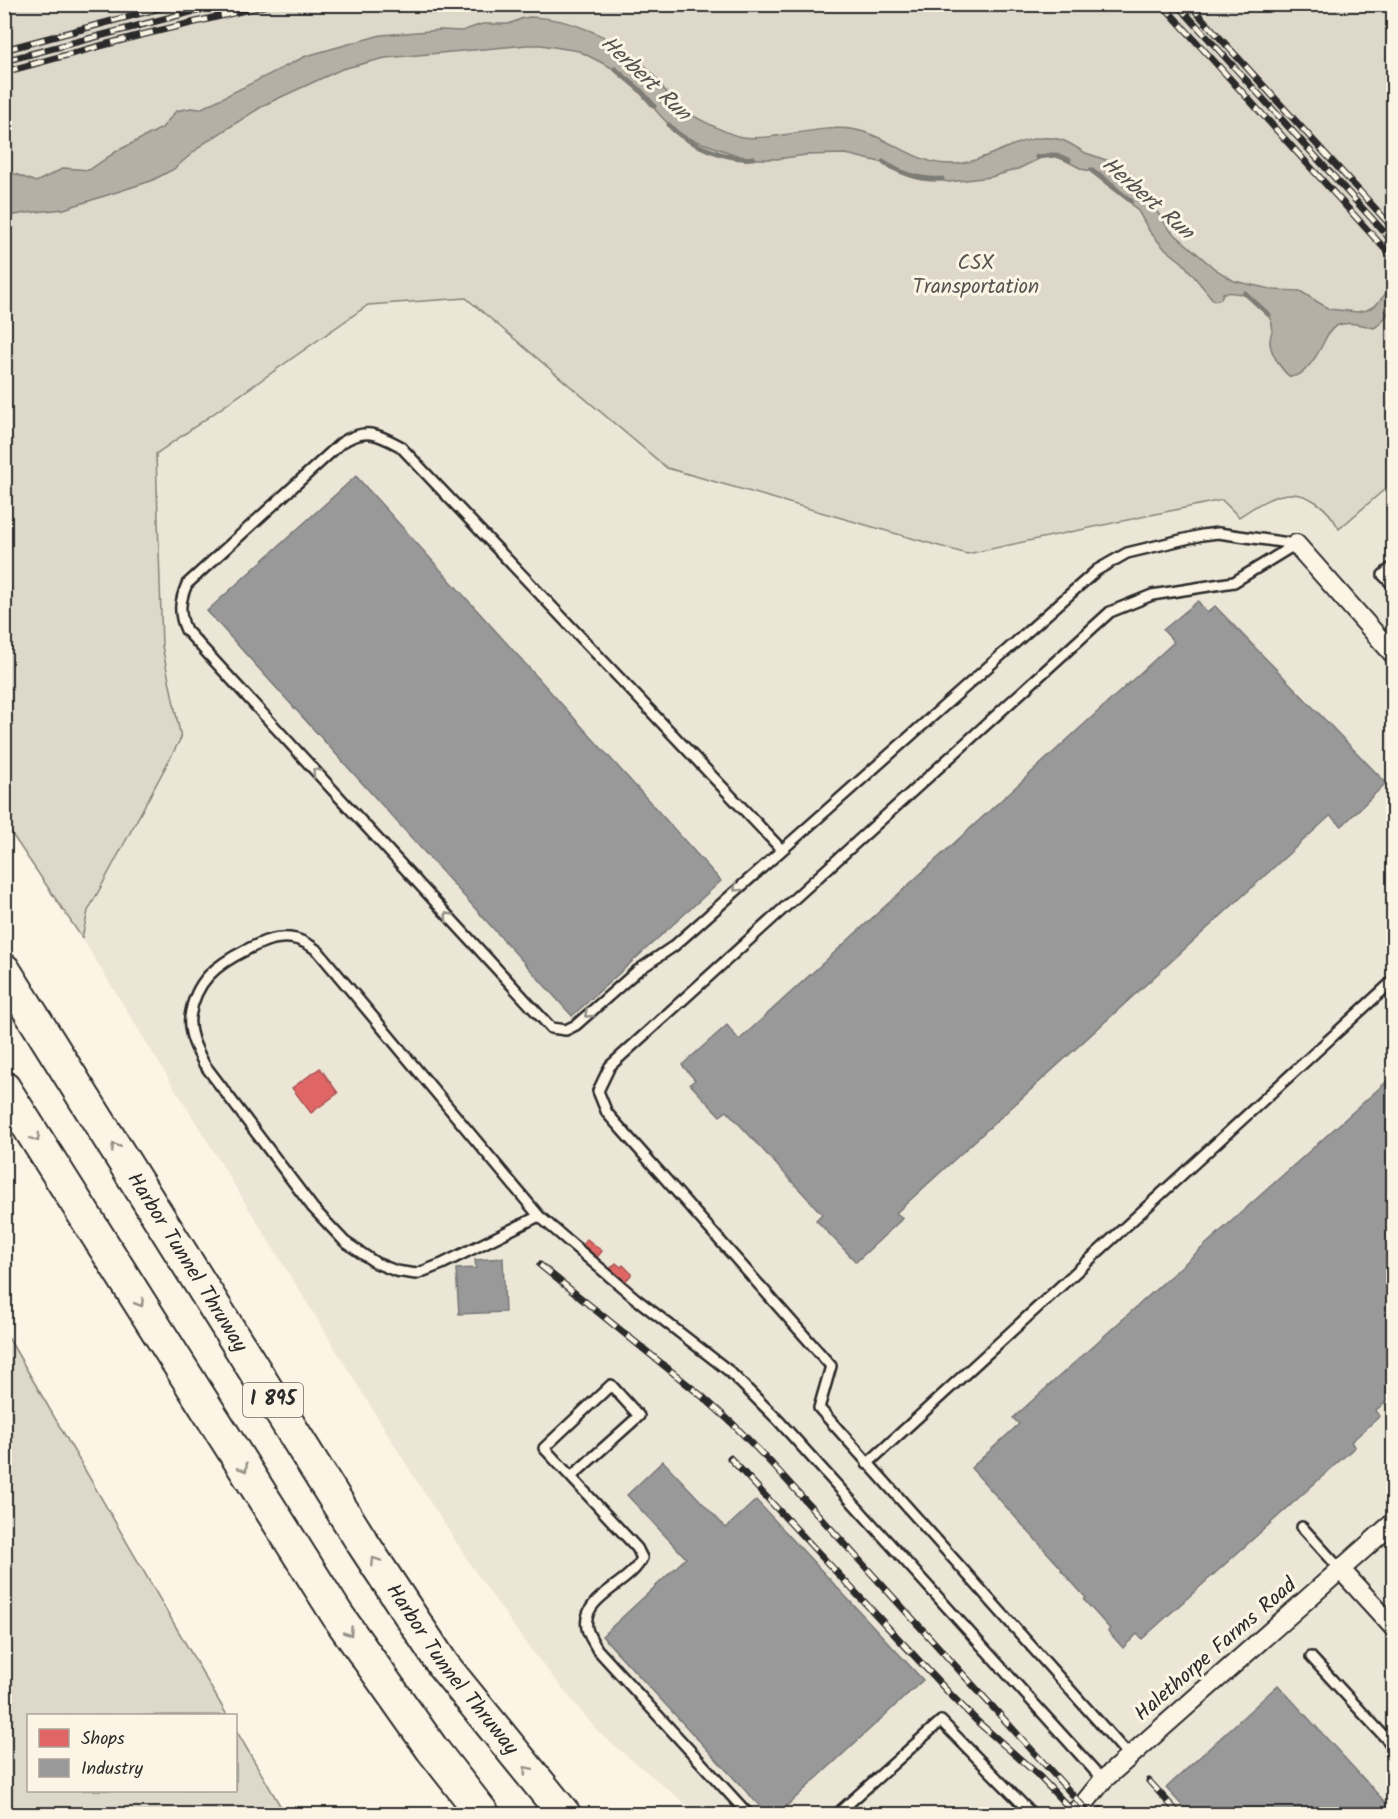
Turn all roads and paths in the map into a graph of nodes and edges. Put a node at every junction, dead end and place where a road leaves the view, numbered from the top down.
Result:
1 (1296, 544) junction
2 (1394, 566) edge
3 (1394, 586) edge
4 (1394, 655) edge
5 (781, 849) junction
6 (4, 970) edge
7 (1394, 980) edge
8 (4, 1088) edge
9 (539, 1216) junction
10 (867, 1464) junction
11 (571, 1477) junction
12 (1394, 1522) edge
13 (1302, 1527) dead end
14 (1341, 1570) junction
15 (1394, 1628) edge
16 (1311, 1657) dead end
17 (1394, 1747) edge
18 (1130, 1757) junction
19 (1102, 1780) junction
20 (483, 1815) edge
21 (564, 1815) edge
22 (748, 1815) edge
23 (837, 1815) edge
24 (1032, 1815) edge
25 (1072, 1815) edge

1 - 4 street
1 - 5 lane
1 - 10 lane
2 - 3 lane
5 -> 5 lane
21 -> 6 highway, Harbor Tunnel Thruway / I 895
7 - 10 lane
8 -> 20 highway, I 895
9 - 9 lane
9 - 19 lane
10 - 18 lane
11 - 11 lane
11 - 22 lane
12 - 14 street, Halethorpe Farms Road
13 - 14 lane
14 - 15 street
14 - 18 street, Halethorpe Farms Road
16 - 17 lane
18 - 19 street, Halethorpe Farms Road
19 - 25 street, Halethorpe Farms Road
23 - 24 lane

